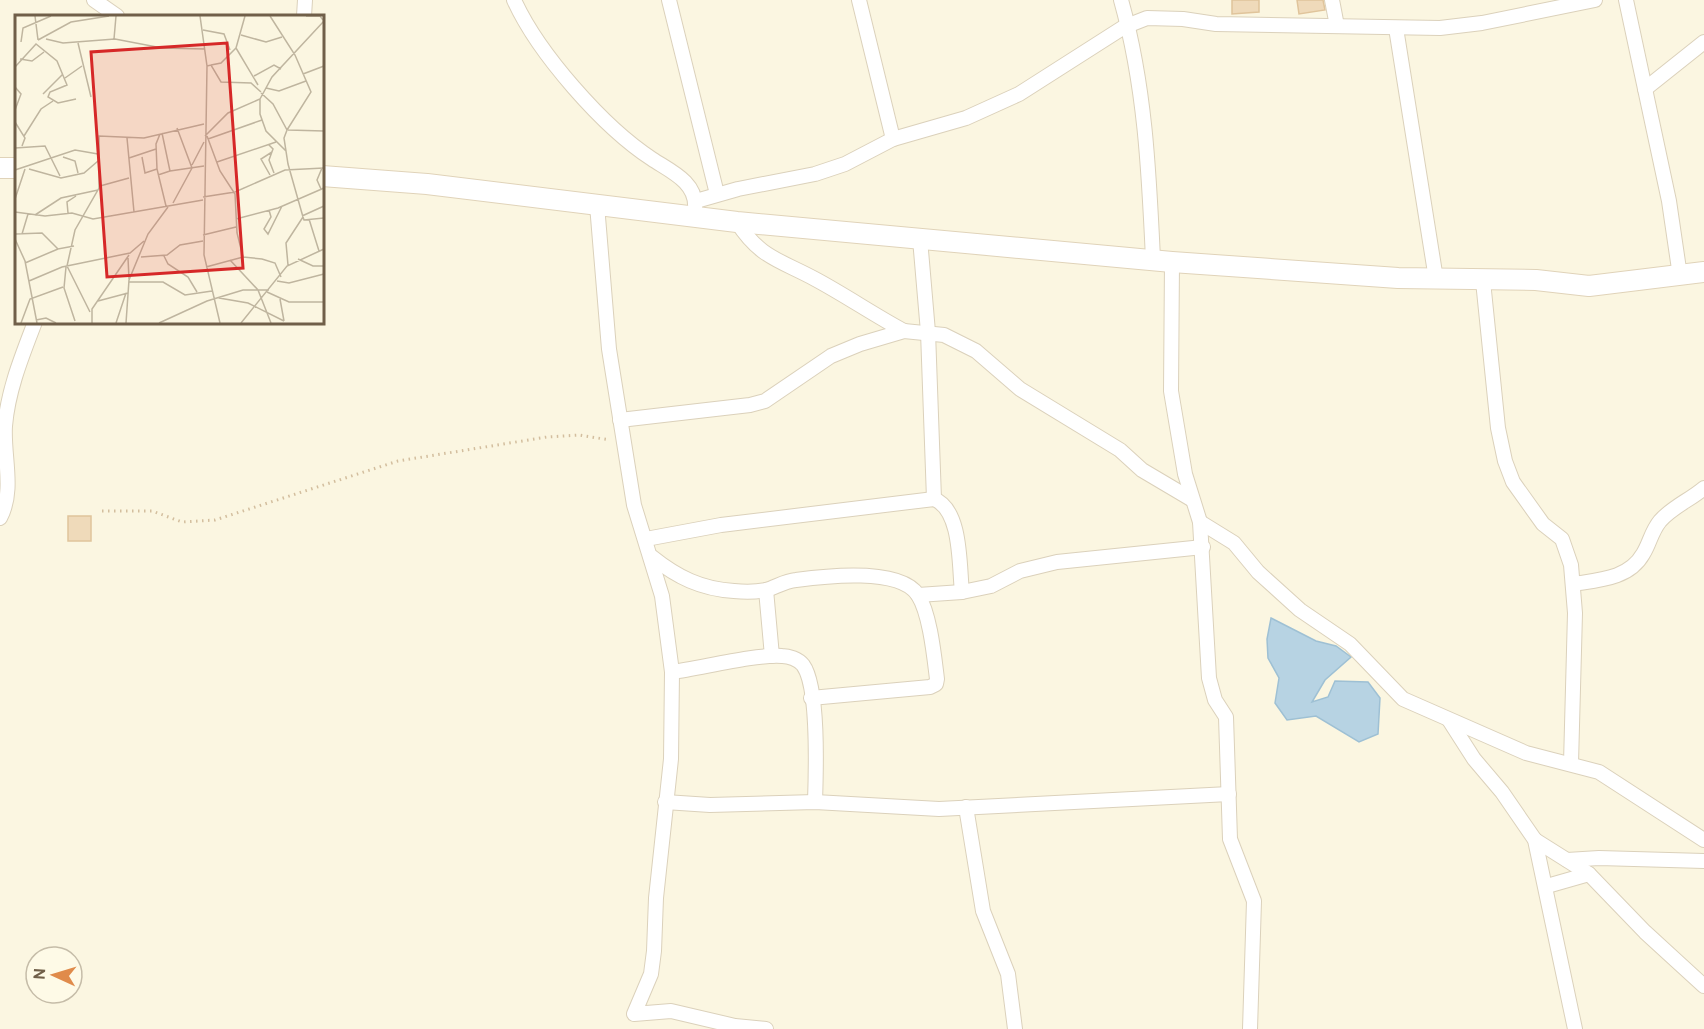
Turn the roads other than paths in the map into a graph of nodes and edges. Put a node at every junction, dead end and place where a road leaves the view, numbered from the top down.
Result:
1 (94, 0) edge
2 (305, 0) edge
3 (513, 0) edge
4 (669, 0) edge
5 (859, 0) edge
6 (1121, 0) edge
7 (1332, 0) edge
8 (1594, 0) edge
9 (1626, 0) edge
10 (116, 15) edge
11 (304, 15) edge
12 (1128, 25) junction
13 (1337, 26) junction
14 (1396, 28) junction
15 (1704, 42) edge
16 (1645, 89) junction
17 (893, 140) junction
18 (324, 176) edge
19 (717, 194) junction
20 (597, 205) junction
21 (695, 209) junction
22 (737, 222) junction
23 (920, 239) junction
24 (1163, 261) junction
25 (1704, 272) edge
26 (1680, 276) junction
27 (1436, 279) junction
28 (1483, 281) junction
29 (34, 324) edge
30 (904, 331) junction
31 (928, 332) junction
32 (620, 420) junction
33 (1704, 488) edge
34 (934, 499) junction
35 (1191, 499) junction
36 (0, 518) edge
37 (1200, 522) junction
38 (646, 539) junction
39 (1203, 547) junction
40 (652, 556) junction
41 (1573, 584) junction
42 (766, 590) junction
43 (962, 592) junction
44 (918, 595) junction
45 (772, 656) junction
46 (672, 672) junction
47 (811, 698) junction
48 (1449, 720) junction
49 (1571, 763) junction
50 (1228, 794) junction
51 (665, 802) junction
52 (815, 802) junction
53 (966, 807) junction
54 (1535, 840) junction
55 (1704, 840) edge
56 (1567, 860) junction
57 (1704, 861) edge
58 (1589, 874) junction
59 (1547, 886) junction
60 (1704, 986) edge
61 (766, 1029) edge
62 (1015, 1029) edge
63 (1250, 1029) edge
64 (1575, 1029) edge

1 - 10 street
2 - 11 street
3 - 21 street
4 - 19 street
5 - 17 street
6 - 12 street
7 - 13 street
8 - 14 street
9 - 16 street
12 - 13 street
12 - 17 street
12 - 24 street
13 - 14 street
14 - 27 street
15 - 16 street
16 - 26 street
17 - 19 street
18 - 20 street
19 - 21 street
20 - 21 street
20 - 32 street
21 - 22 street
22 - 23 street
22 - 30 street
23 - 24 street
23 - 31 street
24 - 27 street
24 - 35 street
25 - 26 street
26 - 28 street
27 - 28 street
28 - 41 street
29 - 36 street
30 - 31 street
30 - 32 street
31 - 34 street
31 - 35 street
32 - 38 street
33 - 41 street
34 - 38 street
34 - 43 street
35 - 37 street
37 - 39 street
37 - 48 street
38 - 40 street
39 - 43 street
39 - 50 street
40 - 42 street
40 - 46 street
41 - 49 street
42 - 44 street
42 - 45 street
43 - 44 street
44 - 47 street
45 - 46 street
45 - 47 street
46 - 51 street
47 - 52 street
48 - 49 street
48 - 54 street
49 - 55 street
50 - 53 street
50 - 63 street
51 - 52 street
51 - 61 street
52 - 53 street
53 - 62 street
54 - 56 street
54 - 59 street
56 - 57 street
56 - 58 street
58 - 59 street
58 - 60 street
59 - 64 street

